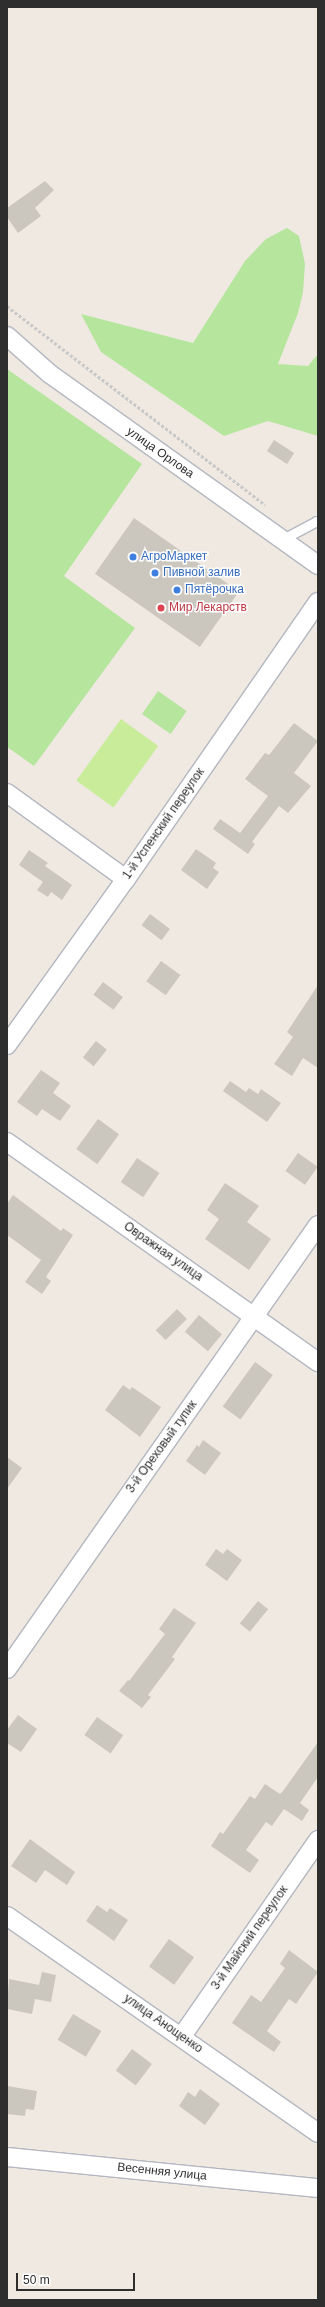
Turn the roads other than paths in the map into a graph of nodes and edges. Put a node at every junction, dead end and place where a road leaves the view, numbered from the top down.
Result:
1 (7, 336) edge
2 (318, 522) edge
3 (281, 540) junction
4 (318, 565) edge
5 (318, 602) edge
6 (7, 793) edge
7 (126, 879) junction
8 (7, 1045) edge
9 (7, 1142) edge
10 (318, 1224) edge
11 (255, 1317) junction
12 (318, 1362) edge
13 (7, 1669) edge
14 (318, 1840) edge
15 (7, 1916) edge
16 (182, 2036) junction
17 (318, 2133) edge
18 (7, 2157) edge
19 (318, 2188) edge

1 - 3 street, улица Орлова
2 - 3 lane
3 - 4 street, улица Орлова
5 - 7 street, 1-й Успенский переулок
6 - 7 street
7 - 8 street, 1-й Успенский переулок
9 - 11 street, Овражная улица
10 - 11 street, 3-й Ореховый тупик
11 - 12 street, Овражная улица
11 - 13 street, 3-й Ореховый тупик
14 - 16 street, 3-й Майский переулок
15 - 16 street, улица Анощенко
16 - 17 street, улица Анощенко
18 - 19 street, Весенняя улица

